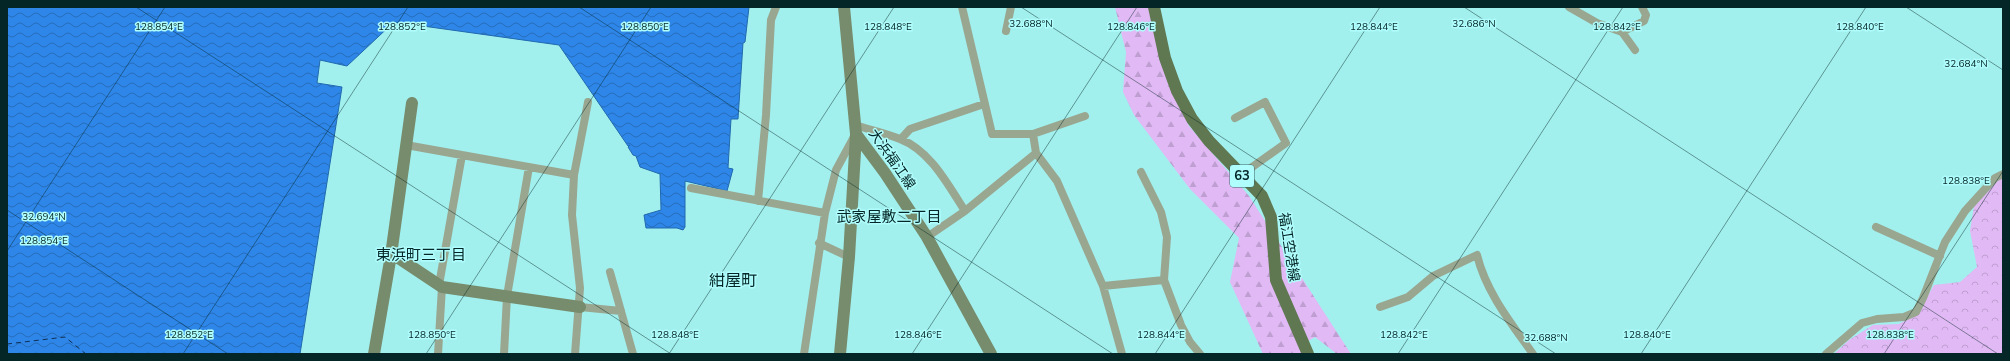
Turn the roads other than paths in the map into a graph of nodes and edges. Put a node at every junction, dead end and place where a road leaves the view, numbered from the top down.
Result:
1 (776, 7) edge
2 (844, 7) edge
3 (962, 7) edge
4 (1011, 7) edge
5 (1154, 7) edge
6 (1569, 7) edge
7 (1642, 7) edge
8 (1006, 31) dead end
9 (1622, 32) junction
10 (1635, 50) dead end
11 (588, 102) dead end
12 (412, 103) dead end
13 (984, 104) junction
14 (1085, 116) dead end
15 (1235, 118) dead end
16 (855, 130) junction
17 (1033, 134) junction
18 (901, 139) junction
19 (406, 145) junction
20 (1036, 152) junction
21 (462, 155) junction
22 (529, 167) junction
23 (1141, 172) dead end
24 (2003, 174) edge
25 (574, 175) junction
26 (1241, 175) junction
27 (691, 188) dead end
28 (758, 201) junction
29 (965, 211) junction
30 (825, 213) junction
31 (1876, 227) dead end
32 (927, 237) junction
33 (819, 243) junction
34 (390, 255) junction
35 (1940, 256) junction
36 (849, 257) junction
37 (610, 272) dead end
38 (1164, 280) junction
39 (441, 286) junction
40 (1103, 286) junction
41 (507, 296) junction
42 (580, 307) junction
43 (1380, 307) dead end
44 (621, 311) junction
45 (374, 354) edge
46 (438, 354) edge
47 (504, 354) edge
48 (575, 354) edge
49 (633, 354) edge
50 (804, 354) edge
51 (840, 354) edge
52 (991, 354) edge
53 (1122, 354) edge
54 (1200, 354) edge
55 (1308, 354) edge
56 (1533, 354) edge
57 (1826, 354) edge

1 - 28 street
2 - 16 street, 大浜福江線
3 - 13 street
4 - 8 street
5 - 26 main road, 福江空港線 / 63
6 - 9 street
7 - 9 street
9 - 10 street
11 - 25 street
12 - 19 street
13 - 17 street
13 - 18 street
14 - 17 street
15 - 26 street
16 - 18 street
16 - 30 street
16 - 32 street, 大浜福江線
16 - 36 street
17 - 20 street
18 - 29 street
19 - 21 street
19 - 34 street
20 - 29 street
20 - 40 street
21 - 22 street
21 - 39 street
22 - 25 street
22 - 41 street
23 - 38 street
24 - 35 street
25 - 42 street
26 - 55 main road, 福江空港線 / 63
27 - 28 street
28 - 30 street
29 - 32 street
30 - 33 street
31 - 35 street
32 - 52 street, 大浜福江線
33 - 36 street
33 - 50 street
34 - 39 street
34 - 45 street
35 - 57 street
36 - 51 street
37 - 44 street
38 - 40 street
38 - 54 street
39 - 41 street
39 - 46 street
40 - 53 street
41 - 42 street
41 - 47 street
42 - 44 street
42 - 48 street
43 - 56 street
44 - 49 street

